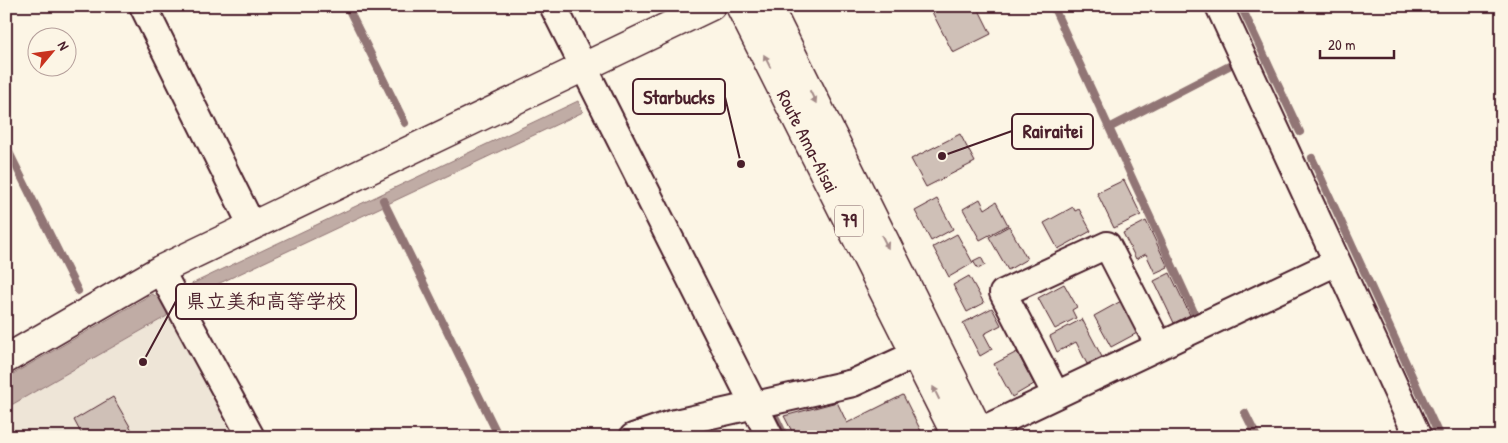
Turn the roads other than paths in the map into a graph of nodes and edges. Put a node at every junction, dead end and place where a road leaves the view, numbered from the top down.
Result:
1 (143, 6) edge
2 (553, 6) edge
3 (711, 6) edge
4 (740, 6) edge
5 (768, 6) edge
6 (1219, 6) edge
7 (584, 67) junction
8 (252, 226) junction
9 (1337, 262) junction
10 (160, 270) junction
11 (1159, 346) junction
12 (916, 354) junction
13 (6, 359) edge
14 (1056, 395) junction
15 (755, 405) junction
16 (973, 435) edge
17 (251, 437) edge
18 (633, 437) edge
19 (770, 437) edge
20 (1418, 437) edge

1 - 8 street
2 - 7 street
3 - 7 main road
12 -> 4 main road, Route Ama-Aisai / 79
5 -> 16 main road, Route Ama-Aisai / 79
6 - 9 street
7 - 8 main road
7 - 15 street
8 - 10 main road
9 - 11 street
9 - 20 street
10 - 13 main road
10 - 17 street
11 - 14 street
11 - 14 street
12 - 15 street
16 -> 12 main road, Route Ama-Aisai / 79
14 - 16 street
15 - 18 street
15 - 19 street

